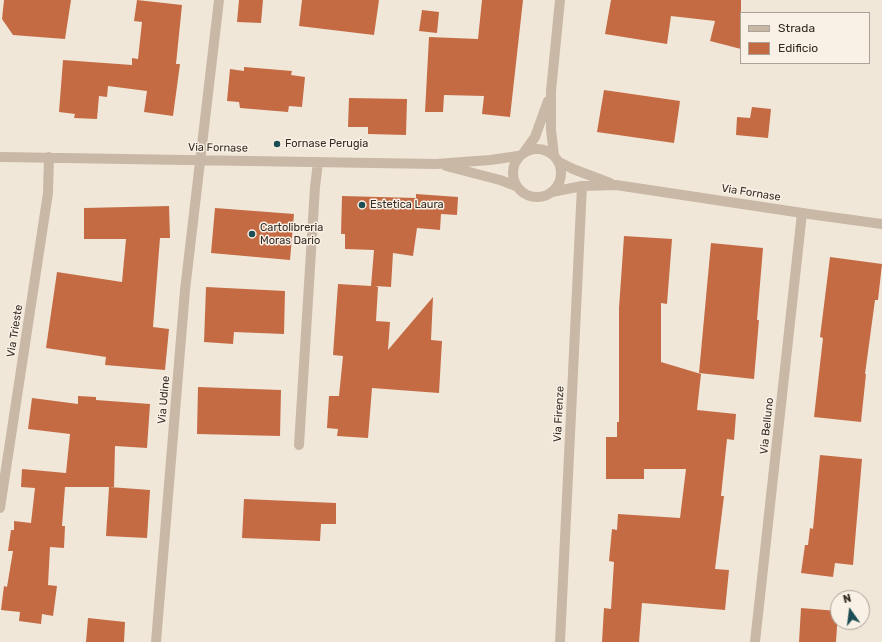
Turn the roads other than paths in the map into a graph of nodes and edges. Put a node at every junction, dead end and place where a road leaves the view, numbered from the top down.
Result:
1 (219, 0) edge
2 (560, 0) edge
3 (551, 91) junction
4 (522, 154) junction
5 (0, 156) edge
6 (49, 157) junction
7 (556, 158) junction
8 (201, 160) junction
9 (318, 162) junction
10 (436, 164) junction
11 (616, 185) junction
12 (516, 186) junction
13 (582, 186) junction
14 (552, 192) junction
15 (802, 213) junction
16 (882, 224) edge
17 (299, 445) dead end
18 (0, 508) edge
19 (156, 642) edge
20 (560, 642) edge
21 (755, 642) edge

1 - 8 street, Via Udine
2 - 3 street
3 - 4 street
3 - 7 street
4 - 7 street, Via Fornase
4 - 10 street, Via Fornase
4 - 12 street
5 - 6 street, Via Fornase
6 - 8 street, Via Fornase
6 - 18 street, Via Trieste
7 - 11 street, Via Fornase
7 - 14 street
8 - 9 street, Via Fornase
8 - 19 street, Via Udine
9 - 10 street, Via Fornase
9 - 17 street
10 - 12 street, Via Fornase
11 - 13 street, Via Fornase
11 - 15 street, Via Fornase
12 - 14 street, Via Fornase
13 - 14 street, Via Fornase
13 - 20 street, Via Firenze
15 - 16 street, Via Fornase
15 - 21 street, Via Belluno

